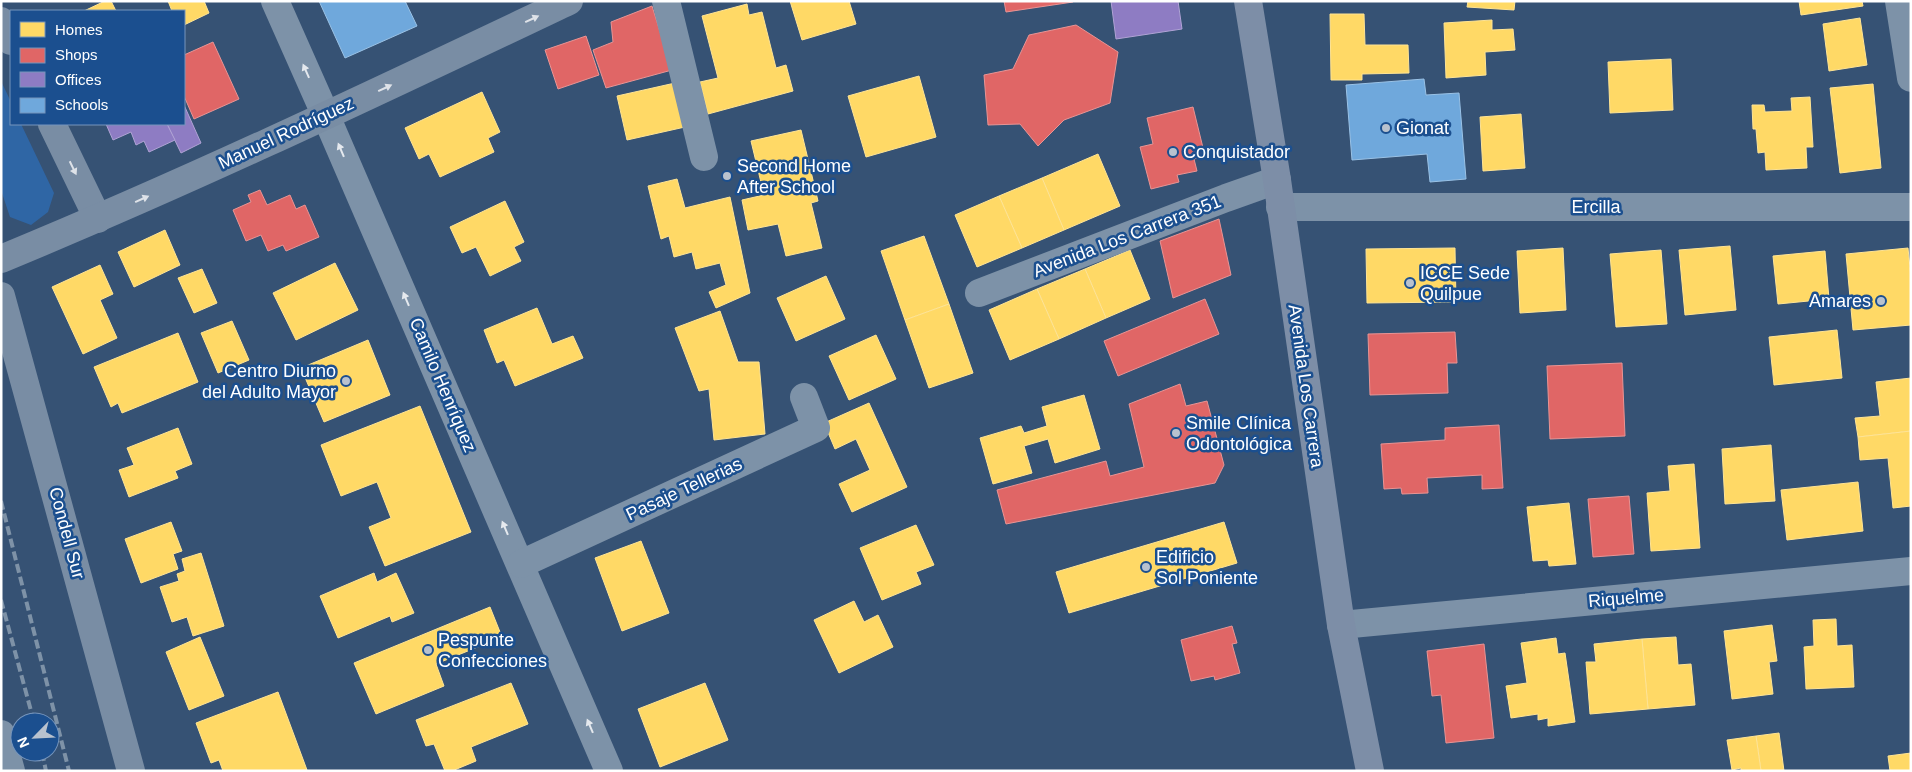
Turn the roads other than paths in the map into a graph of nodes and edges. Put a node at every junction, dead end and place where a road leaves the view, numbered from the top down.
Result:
1 (275, 1) edge
2 (569, 1) edge
3 (666, 1) edge
4 (1248, 1) edge
5 (1900, 1) edge
6 (1, 21) edge
7 (10, 40) edge
8 (1911, 78) edge
9 (326, 116) junction
10 (52, 125) edge
11 (704, 158) dead end
12 (1276, 180) junction
13 (1280, 207) junction
14 (1911, 207) edge
15 (98, 219) junction
16 (1, 260) edge
17 (979, 293) dead end
18 (1, 296) edge
19 (804, 397) dead end
20 (521, 564) junction
21 (1911, 571) edge
22 (1340, 624) junction
23 (1, 734) edge
24 (11, 771) edge
25 (131, 771) edge
26 (609, 771) edge
27 (1370, 771) edge

9 -> 1 street, Camilo Henríquez
9 -> 2 street, Manuel Rodríguez
3 - 11 street
4 - 12 main road, Avenida Los Carrera
5 - 8 street
6 - 7 street
15 -> 9 street, Manuel Rodríguez
20 -> 9 street, Camilo Henríquez
10 -> 15 street
12 - 13 main road, Avenida Los Carrera
12 - 17 street, Avenida Los Carrera 351
13 - 14 street, Ercilla
13 - 22 main road, Avenida Los Carrera
15 - 16 street, Manuel Rodríguez
18 - 25 street, Condell Sur
19 - 20 street, Pasaje Tellerias
26 -> 20 street, Camilo Henríquez
21 - 22 street, Riquelme
22 - 27 main road, Avenida Los Carrera
23 - 24 street

